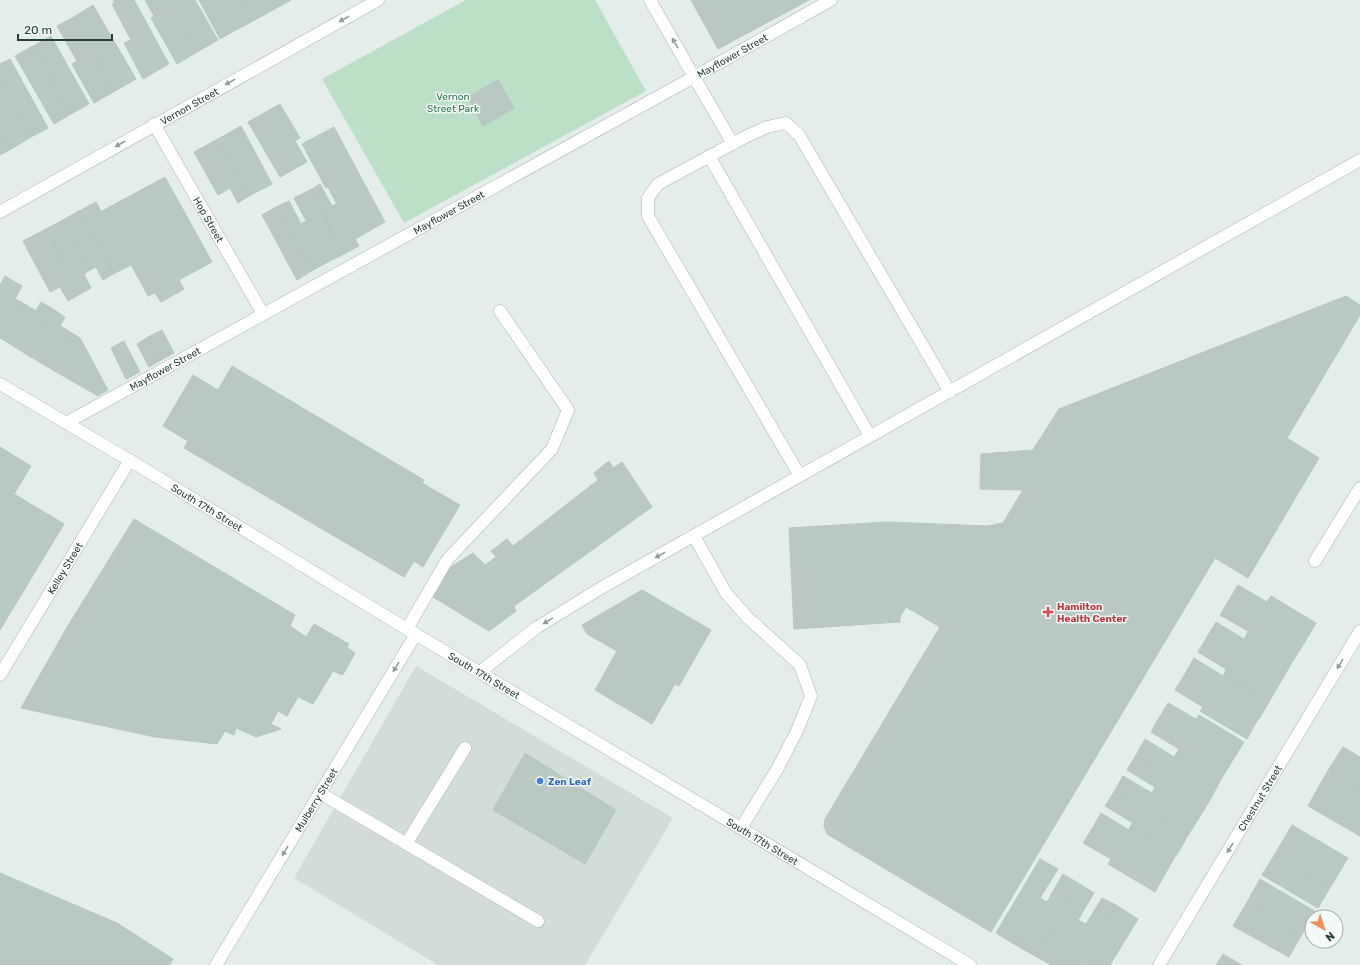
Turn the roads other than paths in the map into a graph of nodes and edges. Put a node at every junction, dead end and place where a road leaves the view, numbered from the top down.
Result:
1 (378, 0) edge
2 (650, 0) edge
3 (831, 0) edge
4 (694, 77) junction
5 (154, 124) junction
6 (733, 144) junction
7 (710, 156) junction
8 (1360, 160) edge
9 (0, 212) edge
10 (500, 311) dead end
11 (263, 314) junction
12 (0, 384) edge
13 (950, 392) junction
14 (66, 423) junction
15 (870, 436) junction
16 (130, 460) junction
17 (800, 476) junction
18 (1360, 488) edge
19 (694, 536) junction
20 (1315, 561) dead end
21 (411, 631) junction
22 (1360, 631) edge
23 (480, 672) junction
24 (0, 675) edge
25 (465, 748) dead end
26 (320, 793) junction
27 (741, 828) junction
28 (406, 844) junction
29 (538, 921) dead end
30 (216, 965) edge
31 (970, 965) edge
32 (1159, 965) edge

1 -> 5 street, Vernon Street
4 -> 2 street
3 - 4 street, Mayflower Street
4 - 6 street
4 - 11 street, Mayflower Street
5 -> 9 street, Vernon Street
5 - 11 street, Hop Street
6 - 7 street
6 - 13 street
7 - 15 street
7 - 17 street
8 - 13 street
10 - 21 street, Mulberry Street
11 - 14 street, Mayflower Street
12 - 14 street, South 17th Street
13 - 15 street
14 - 16 street, South 17th Street
15 - 17 street
16 - 21 street, South 17th Street
16 - 24 street, Kelley Street
17 - 19 street
18 - 20 street
19 -> 23 street
19 - 27 street
21 - 23 street, South 17th Street
21 -> 26 street, Mulberry Street
22 -> 32 street, Chestnut Street
23 - 27 street, South 17th Street
25 - 28 street
26 - 28 street
26 -> 30 street, Mulberry Street
27 - 31 street, South 17th Street
28 - 29 street

